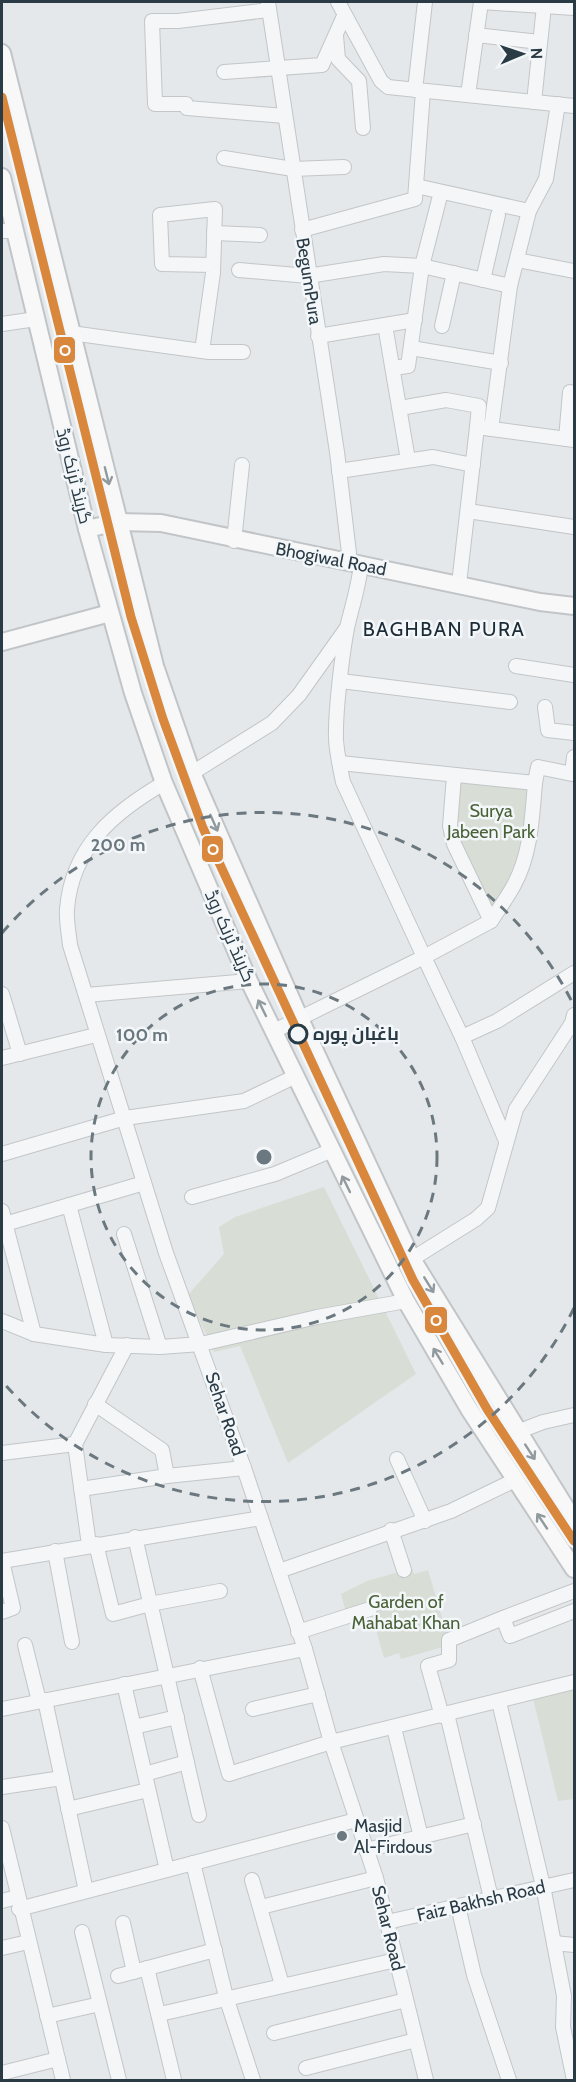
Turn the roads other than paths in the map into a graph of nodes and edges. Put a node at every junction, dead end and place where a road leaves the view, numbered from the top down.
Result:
1 (338, 2) edge
2 (425, 2) edge
3 (481, 2) edge
4 (268, 6) edge
5 (544, 6) junction
6 (574, 8) edge
7 (344, 16) junction
8 (336, 34) junction
9 (476, 35) junction
10 (540, 42) junction
11 (2, 53) edge
12 (278, 68) junction
13 (224, 72) dead end
14 (419, 90) junction
15 (468, 95) junction
16 (534, 102) junction
17 (558, 104) junction
18 (574, 106) edge
19 (285, 116) junction
20 (363, 128) dead end
21 (224, 158) dead end
22 (344, 167) dead end
23 (293, 169) junction
24 (2, 177) edge
25 (416, 186) junction
26 (441, 192) junction
27 (529, 211) junction
28 (498, 215) dead end
29 (302, 230) junction
30 (8, 231) edge
31 (214, 233) junction
32 (260, 235) dead end
33 (517, 260) junction
34 (213, 265) junction
35 (422, 266) junction
36 (239, 270) dead end
37 (574, 271) edge
38 (454, 273) junction
39 (308, 276) junction
40 (483, 280) junction
41 (510, 286) junction
42 (36, 319) junction
43 (415, 320) junction
44 (2, 324) edge
45 (385, 325) junction
46 (442, 326) dead end
47 (71, 333) junction
48 (318, 336) junction
49 (411, 348) junction
50 (202, 351) junction
51 (243, 352) dead end
52 (501, 363) junction
53 (393, 368) junction
54 (570, 392) dead end
55 (400, 408) junction
56 (484, 428) junction
57 (570, 440) edge
58 (408, 460) junction
59 (243, 465) dead end
60 (473, 465) junction
61 (339, 471) junction
62 (468, 511) junction
63 (118, 522) junction
64 (574, 527) edge
65 (87, 529) junction
66 (234, 541) junction
67 (354, 562) junction
68 (459, 584) junction
69 (574, 606) edge
70 (110, 614) junction
71 (347, 628) junction
72 (2, 642) edge
73 (516, 666) dead end
74 (574, 675) edge
75 (341, 681) junction
76 (510, 702) dead end
77 (545, 707) dead end
78 (574, 733) edge
79 (574, 758) edge
80 (340, 763) junction
81 (192, 773) junction
82 (454, 776) junction
83 (164, 783) junction
84 (535, 783) junction
85 (490, 921) junction
86 (424, 957) junction
87 (574, 973) edge
88 (249, 981) junction
89 (2, 994) edge
90 (86, 995) junction
91 (574, 1015) edge
92 (300, 1018) junction
93 (274, 1031) junction
94 (96, 1035) junction
95 (462, 1037) junction
96 (20, 1054) junction
97 (2, 1058) edge
98 (296, 1076) junction
99 (125, 1118) junction
100 (506, 1141) junction
101 (330, 1151) junction
102 (2, 1154) edge
103 (144, 1183) junction
104 (192, 1197) dead end
105 (69, 1205) junction
106 (3, 1218) edge
107 (124, 1234) dead end
108 (412, 1259) junction
109 (406, 1301) junction
110 (2, 1321) edge
111 (34, 1334) junction
112 (201, 1344) junction
113 (105, 1345) junction
114 (127, 1345) junction
115 (160, 1347) junction
116 (95, 1404) junction
117 (574, 1415) edge
118 (517, 1432) junction
119 (75, 1444) junction
120 (2, 1453) edge
121 (397, 1459) dead end
122 (244, 1468) junction
123 (167, 1476) junction
124 (515, 1480) junction
125 (81, 1489) junction
126 (261, 1518) junction
127 (425, 1521) junction
128 (574, 1521) edge
129 (391, 1530) junction
130 (135, 1537) junction
131 (93, 1545) junction
132 (55, 1551) junction
133 (574, 1569) edge
134 (279, 1570) junction
135 (404, 1570) dead end
136 (220, 1591) dead end
137 (574, 1591) edge
138 (150, 1604) junction
139 (370, 1609) dead end
140 (574, 1611) edge
141 (2, 1612) edge
142 (503, 1618) junction
143 (298, 1632) junction
144 (72, 1642) dead end
145 (25, 1645) dead end
146 (305, 1649) junction
147 (200, 1668) junction
148 (167, 1675) junction
149 (574, 1682) edge
150 (124, 1684) junction
151 (318, 1694) junction
152 (42, 1701) junction
153 (499, 1702) junction
154 (2, 1709) edge
155 (253, 1709) dead end
156 (444, 1715) junction
157 (177, 1717) junction
158 (134, 1727) junction
159 (394, 1728) junction
160 (331, 1742) junction
161 (187, 1762) junction
162 (145, 1774) junction
163 (62, 1778) junction
164 (2, 1787) edge
165 (148, 1790) junction
166 (68, 1809) junction
167 (199, 1815) dead end
168 (356, 1820) junction
169 (474, 1824) junction
170 (2, 1828) edge
171 (421, 1837) junction
172 (3, 1842) edge
173 (366, 1850) junction
174 (193, 1863) junction
175 (167, 1870) junction
176 (376, 1878) junction
177 (252, 1880) dead end
178 (574, 1880) edge
179 (543, 1886) junction
180 (86, 1891) junction
181 (491, 1898) junction
182 (2, 1901) edge
183 (18, 1903) junction
184 (458, 1906) junction
185 (261, 1907) junction
186 (387, 1922) junction
187 (123, 1923) dead end
188 (82, 1932) dead end
189 (28, 1942) junction
190 (554, 1943) junction
191 (574, 1945) edge
192 (2, 1948) edge
193 (215, 1950) junction
194 (396, 1960) junction
195 (141, 1970) junction
196 (118, 1976) dead end
197 (282, 1985) junction
198 (226, 1997) junction
199 (406, 2000) junction
200 (100, 2004) junction
201 (160, 2014) junction
202 (47, 2016) junction
203 (274, 2032) dead end
204 (416, 2040) junction
205 (58, 2059) junction
206 (306, 2068) dead end
207 (2, 2073) edge
208 (574, 2078) edge
209 (63, 2080) edge
210 (119, 2080) edge
211 (174, 2080) edge
212 (253, 2080) edge
213 (426, 2080) edge
214 (509, 2080) edge

1 - 7 street
2 - 14 street
3 - 5 street
3 - 9 street
4 - 12 street, BegumPura
4 - 19 street
5 - 6 street
5 - 10 street
7 - 8 street
7 - 14 street
8 - 12 street
8 - 20 street
9 - 10 street
9 - 15 street
10 - 16 street
11 - 47 main road, گرینڈ ٹرنک روڈ
12 - 13 street
12 - 19 street, BegumPura
14 - 15 street
14 - 25 street
15 - 16 street
16 - 17 street
17 - 18 street
17 - 27 street
19 - 23 street, BegumPura
21 - 23 street
22 - 23 street
23 - 29 street, BegumPura
24 - 30 main road, گرینڈ ٹرنک روڈ
25 - 26 street
25 - 29 street
26 - 27 street
26 - 35 street
27 - 33 street
28 - 40 street
29 - 39 street, BegumPura
30 - 42 main road, گرینڈ ٹرنک روڈ
31 - 32 street
31 - 34 street
31 - 34 street
33 - 37 street
33 - 41 street
34 - 50 street
35 - 38 street
35 - 39 street
35 - 43 street
36 - 39 street
38 - 40 street
38 - 46 street
39 - 48 street, BegumPura
40 - 41 street
41 - 52 street
42 - 44 street
42 - 65 main road, گرینڈ ٹرنک روڈ
43 - 45 street
43 - 49 street
45 - 48 street
45 - 53 street
47 - 50 street
47 -> 63 main road, گرینڈ ٹرنک روڈ
48 - 61 street, BegumPura
49 - 52 street
49 - 53 street
50 - 51 street
52 - 56 street
53 - 55 street
54 - 57 street
55 - 56 street
55 - 58 street
56 - 57 street
56 - 60 street
58 - 60 street
58 - 61 street
59 - 66 street
60 - 62 street
61 - 67 street, BegumPura
62 - 64 street
62 - 68 street
63 - 65 main road, Bhogiwal Road
63 - 66 main road, Bhogiwal Road
63 - 81 main road, گرینڈ ٹرنک روڈ
65 - 70 main road, گرینڈ ٹرنک روڈ
66 - 67 main road, Bhogiwal Road
67 - 68 main road, Bhogiwal Road
67 - 71 street, BegumPura
68 - 69 main road, Bhogiwal Road
70 - 72 main road
70 - 83 main road, گرینڈ ٹرنک روڈ
71 - 75 street
71 - 81 street
73 - 74 street
75 - 76 street
75 - 80 street
77 - 78 street
79 - 84 street
80 - 82 street
80 - 86 street
81 -> 92 main road, گرینڈ ٹرنک روڈ
82 - 84 street
82 - 85 street
83 - 88 main road, گرینڈ ٹرنک روڈ
83 - 90 street, Sehar Road
84 - 85 street
85 - 86 street
86 - 92 street
86 - 95 street
87 - 95 street
88 - 90 street
93 -> 88 main road, گرینڈ ٹرنک روڈ
89 - 96 street
90 - 94 street, Sehar Road
91 - 100 street
92 - 93 street
92 - 108 main road, گرینڈ ٹرنک روڈ
93 - 98 main road, گرینڈ ٹرنک روڈ
94 - 96 street
94 - 99 street, Sehar Road
95 - 100 street
96 - 97 street
98 - 99 street
98 - 101 main road, گرینڈ ٹرنک روڈ
99 - 102 street
99 - 103 street, Sehar Road
100 - 108 street
101 - 104 street
109 -> 101 main road, گرینڈ ٹرنک روڈ
103 - 105 street
103 - 112 street, Sehar Road
105 - 106 street
105 - 113 street
106 - 111 street
107 - 115 street
108 -> 118 main road, گرینڈ ٹرنک روڈ
109 - 112 street
124 -> 109 main road, گرینڈ ٹرنک روڈ
110 - 111 street
111 - 113 street
112 - 115 street
112 - 122 street, Sehar Road
113 - 114 street
114 - 115 street
114 - 116 street
116 - 119 street
116 - 123 street
117 - 118 street
118 -> 128 main road, گرینڈ ٹرنک روڈ
119 - 120 street
119 - 125 street
121 - 127 street
122 - 123 street
122 - 126 street, Sehar Road
123 - 125 street
124 - 127 street
133 -> 124 main road, گرینڈ ٹرنک روڈ
125 - 131 street
126 - 130 street
126 - 134 street, Sehar Road
127 - 129 street
129 - 134 street
129 - 135 street
130 - 131 street
130 - 138 street
131 - 132 street
131 - 138 street
132 - 141 street
132 - 144 street
134 - 143 street, Sehar Road
136 - 138 street
137 - 142 street
138 - 148 street
139 - 143 street
140 - 142 street
142 - 156 street
143 - 146 street, Sehar Road
145 - 152 street
146 - 147 street
146 - 151 street, Sehar Road
147 - 148 street
147 - 160 street
148 - 150 street
148 - 157 street
149 - 153 street
150 - 152 street
150 - 158 street
151 - 155 street
151 - 160 street, Sehar Road
152 - 154 street
152 - 163 street
153 - 156 street
153 - 179 street
156 - 159 street
156 - 169 street
157 - 158 street
157 - 161 street
158 - 162 street
159 - 160 street
159 - 171 street
160 - 168 street, Sehar Road
161 - 162 street
161 - 167 street
162 - 165 street
163 - 164 street
163 - 166 street
165 - 166 street
165 - 175 street
166 - 180 street
168 - 173 street, Sehar Road
168 - 174 street
169 - 171 street
169 - 181 street
170 - 172 street
171 - 173 street
172 - 183 street
173 - 176 street, Sehar Road
174 - 175 street
174 - 193 street
175 - 180 street
176 - 185 street
176 - 186 street, Sehar Road
177 - 185 street
178 - 179 street, Faiz Bakhsh Road
179 - 181 street, Faiz Bakhsh Road
179 - 190 street
180 - 183 street
181 - 184 street, Faiz Bakhsh Road
182 - 183 street
183 - 189 street
184 - 186 street, Faiz Bakhsh Road
184 - 214 street
185 - 197 street
186 - 194 street, Sehar Road
187 - 195 street
188 - 200 street
189 - 192 street
189 - 202 street
190 - 191 street
190 - 208 street
193 - 195 street
193 - 198 street
194 - 197 street
194 - 199 street, Sehar Road
195 - 196 street
195 - 201 street
197 - 198 street
198 - 201 street
198 - 212 street
199 - 203 street
199 - 204 street, Sehar Road
200 - 202 street
200 - 210 street
201 - 211 street
202 - 205 street
204 - 206 street
204 - 213 street, Sehar Road
205 - 207 street
205 - 209 street

